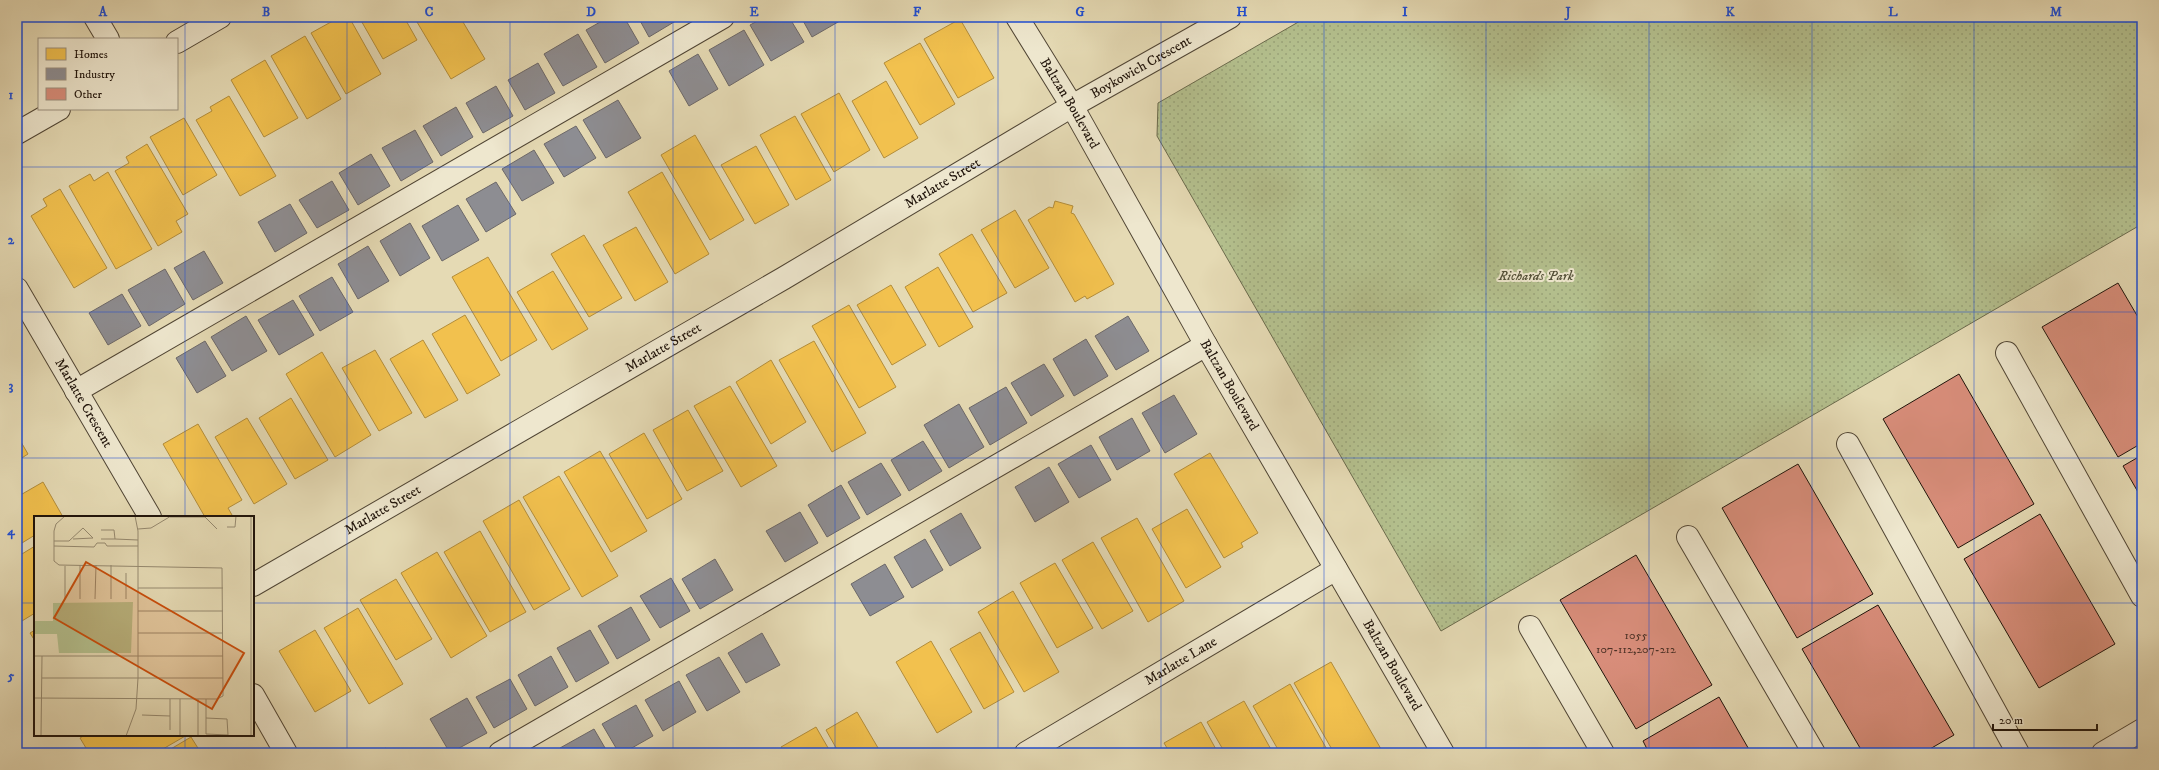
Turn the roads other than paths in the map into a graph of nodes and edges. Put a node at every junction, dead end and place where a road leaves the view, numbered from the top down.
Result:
1 (95, 17) edge
2 (723, 17) edge
3 (1017, 17) edge
4 (1230, 17) edge
5 (206, 20) edge
6 (107, 38) edge
7 (178, 41) edge
8 (1072, 106) junction
9 (58, 110) edge
10 (17, 133) edge
11 (17, 289) edge
12 (1206, 345) junction
13 (2007, 353) dead end
14 (76, 391) junction
15 (1848, 444) dead end
16 (149, 516) edge
17 (1688, 537) dead end
18 (1336, 569) junction
19 (254, 584) edge
20 (2142, 596) edge
21 (1530, 627) dead end
22 (254, 697) edge
23 (2142, 730) edge
24 (1601, 752) edge
25 (286, 753) edge
26 (500, 753) edge
27 (1026, 753) edge
28 (1443, 753) edge
29 (1814, 753) edge
30 (2018, 753) edge
31 (2103, 753) edge

1 - 6 street
2 - 14 street
3 - 8 street, Baltzan Boulevard
4 - 8 street, Boykowich Crescent
5 - 7 street
8 - 12 street, Baltzan Boulevard
8 - 19 street, Marlatte Street
9 - 10 street
11 - 14 street, Marlatte Crescent
12 - 18 street, Baltzan Boulevard
12 - 26 street
13 - 20 street
14 - 16 street, Marlatte Crescent
15 - 30 street
17 - 29 street
18 - 27 street, Marlatte Lane
18 - 28 street, Baltzan Boulevard
21 - 24 street
22 - 25 street
23 - 31 street

